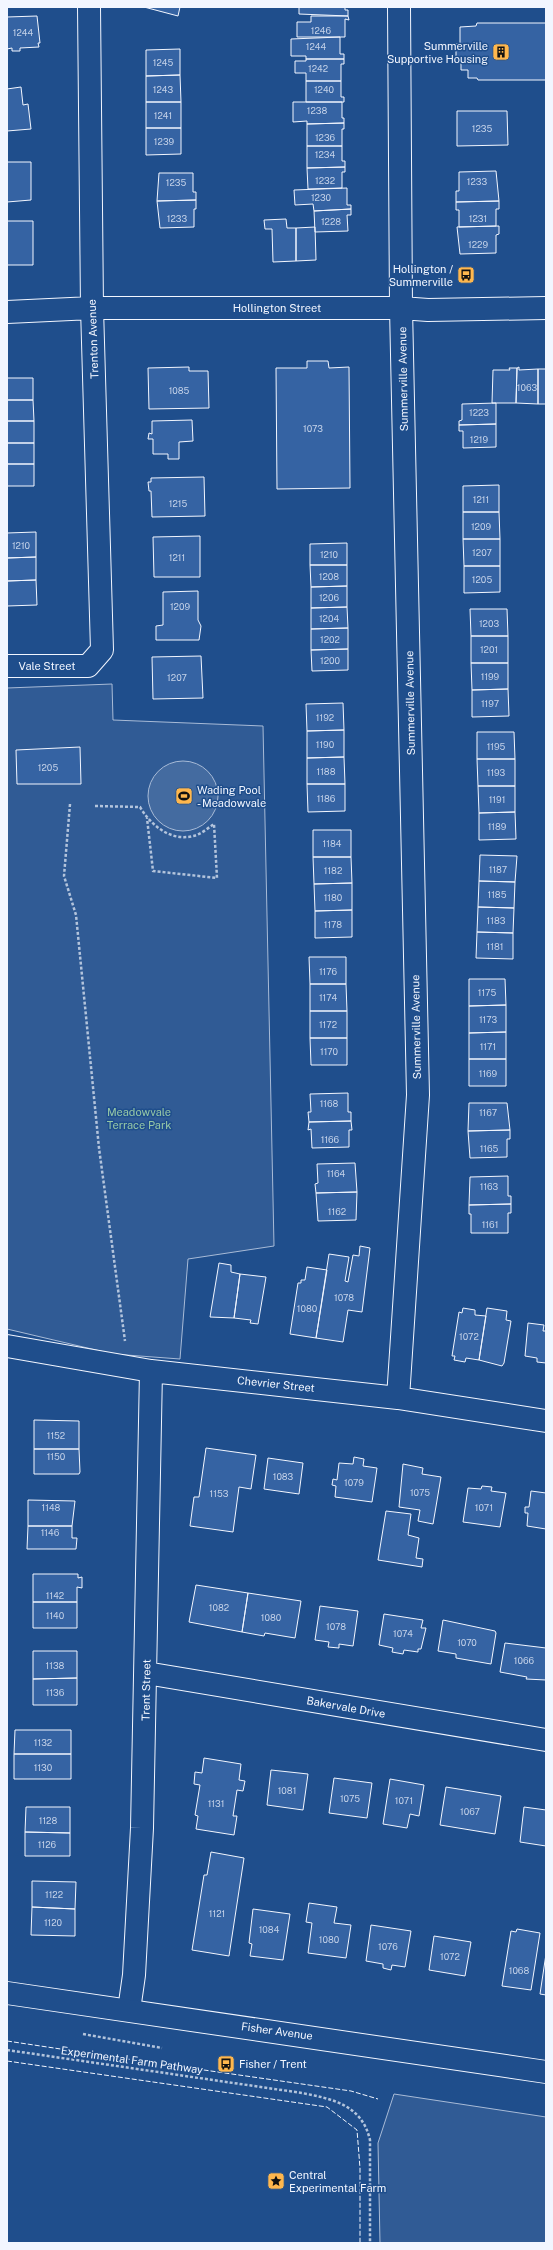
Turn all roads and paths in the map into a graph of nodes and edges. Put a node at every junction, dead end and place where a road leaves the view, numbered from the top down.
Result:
1 (89, 7) edge
2 (399, 7) edge
3 (92, 308) junction
4 (401, 308) junction
5 (546, 308) edge
6 (7, 312) edge
7 (7, 666) edge
8 (88, 666) joint
9 (70, 804) dead end
10 (95, 806) dead end
11 (147, 818) junction
12 (7, 1346) edge
13 (128, 1366) junction
14 (151, 1371) junction
15 (398, 1398) junction
16 (546, 1421) edge
17 (146, 1673) junction
18 (546, 1740) edge
19 (7, 1993) edge
20 (129, 2010) junction
21 (83, 2034) dead end
22 (162, 2048) dead end
23 (7, 2050) edge
24 (546, 2072) edge
25 (370, 2243) edge

1 - 3 street, Trenton Avenue
2 - 4 street, Summerville Avenue
3 - 4 street, Hollington Street
3 - 6 street, Hollington Street
3 - 8 street, Trenton Avenue
4 - 5 street, Hollington Street
4 - 15 street, Summerville Avenue
7 - 8 street, Vale Street
9 - 13 path
10 - 11 path
11 - 11 path
12 - 13 street, Chevrier Street
13 - 14 street, Chevrier Street
14 - 15 street, Chevrier Street
14 - 17 street, Trent Street
15 - 16 street, Chevrier Street
17 - 18 street, Bakervale Drive
17 - 20 street, Trent Street
19 - 20 street, Fisher Avenue
20 - 24 street, Fisher Avenue
21 - 22 path
23 - 25 path, Experimental Farm Pathway

